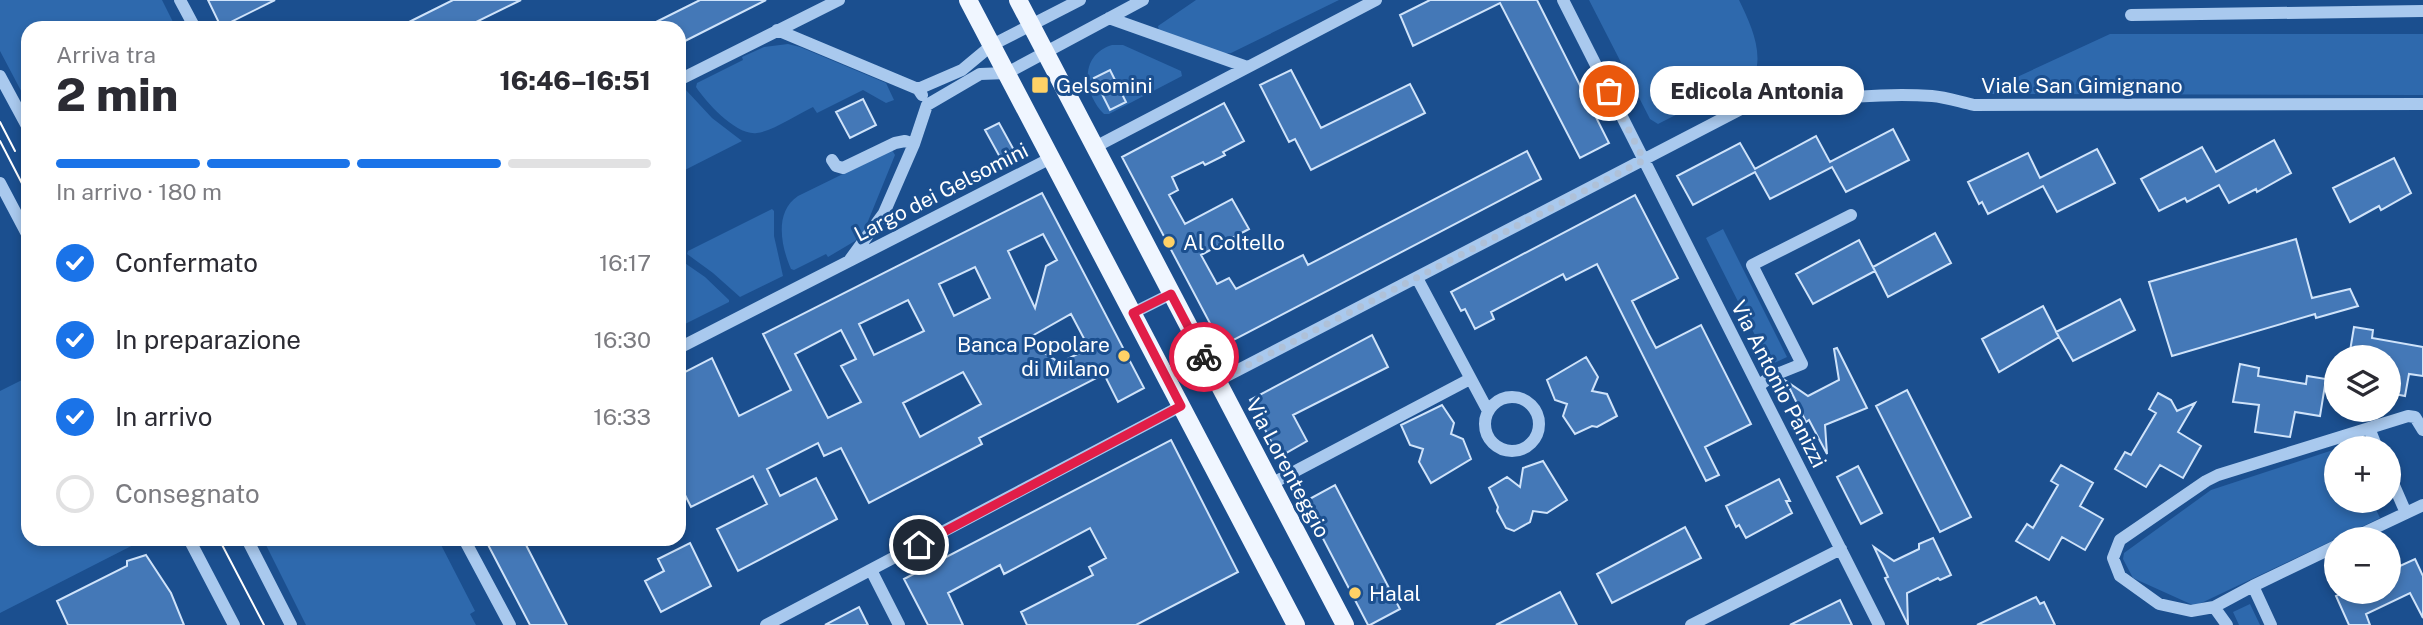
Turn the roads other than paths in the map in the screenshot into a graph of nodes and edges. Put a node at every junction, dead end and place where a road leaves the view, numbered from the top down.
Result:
1 (180, 0) edge
2 (839, 0) edge
3 (968, 0) edge
4 (1018, 0) edge
5 (1080, 0) edge
6 (1143, 0) edge
7 (1376, 0) edge
8 (1563, 0) edge
9 (2423, 12) edge
10 (2132, 15) dead end
11 (1110, 18) junction
12 (191, 21) edge
13 (1032, 25) junction
14 (777, 30) junction
15 (992, 46) junction
16 (1046, 52) junction
17 (1247, 67) junction
18 (1007, 73) junction
19 (0, 76) edge
20 (686, 76) edge
21 (918, 89) junction
22 (2423, 104) edge
23 (927, 105) junction
24 (21, 115) edge
25 (914, 144) junction
26 (1095, 147) junction
27 (1051, 158) junction
28 (832, 160) dead end
29 (1644, 160) junction
30 (0, 183) edge
31 (1851, 215) dead end
32 (21, 223) edge
33 (849, 261) junction
34 (1417, 278) junction
35 (1171, 294) junction
36 (1133, 313) junction
37 (686, 344) edge
38 (1470, 379) junction
39 (1217, 381) junction
40 (1758, 386) junction
41 (1181, 406) junction
42 (1488, 411) junction
43 (2369, 428) junction
44 (2423, 430) edge
45 (2372, 436) edge
46 (1271, 484) junction
47 (2401, 502) edge
48 (2423, 505) edge
49 (2406, 513) junction
50 (2376, 527) edge
51 (197, 546) edge
52 (251, 546) edge
53 (468, 546) edge
54 (1841, 549) junction
55 (2324, 552) edge
56 (871, 570) junction
57 (2253, 586) junction
58 (2214, 607) junction
59 (234, 625) edge
60 (291, 625) edge
61 (510, 625) edge
62 (766, 625) edge
63 (899, 625) edge
64 (1296, 625) edge
65 (1345, 625) edge
66 (1691, 625) edge
67 (1879, 625) edge
68 (2227, 625) edge
69 (2271, 625) edge

1 - 12 street
2 - 14 street
3 - 15 main road
4 - 13 main road, Via Lorenteggio
5 - 13 street
6 - 11 street
7 - 17 street
8 - 29 street, Via Antonio Panizzi
9 - 10 street
11 - 16 street
11 - 17 street
13 - 15 street
13 - 16 main road, Via Lorenteggio
14 - 20 street
14 - 21 street
15 - 18 main road
15 - 21 street
16 - 18 street
16 - 26 main road, Via Lorenteggio
17 - 26 street
18 - 23 street
18 - 27 main road
19 - 24 street
21 - 23 street
22 - 29 street, Viale San Gimignano
23 - 25 street, Largo dei Gelsomini
25 - 28 street
25 - 33 street, Largo dei Gelsomini
26 - 35 main road, Via Lorenteggio
27 - 33 street, Largo dei Gelsomini
27 - 36 main road
29 - 34 street
29 - 40 street, Via Antonio Panizzi
30 - 32 street
31 - 40 street
33 - 37 street, Largo dei Gelsomini
34 - 38 street
34 - 39 street
35 - 36 street
35 - 39 main road, Via Lorenteggio
36 - 41 main road
38 - 42 street
38 - 46 street
39 - 46 main road, Via Lorenteggio
40 - 54 street, Via Antonio Panizzi
41 - 56 street
41 - 64 main road
42 - 42 street
43 - 44 street
43 - 45 street
43 - 58 street
46 - 65 main road, Via Lorenteggio
47 - 49 street
48 - 49 street
49 - 50 street
51 - 59 street
52 - 60 street
53 - 61 street
54 - 66 street
54 - 67 street, Via Antonio Panizzi
55 - 57 street
56 - 62 street
56 - 63 street
57 - 58 street
57 - 69 street
58 - 68 street

